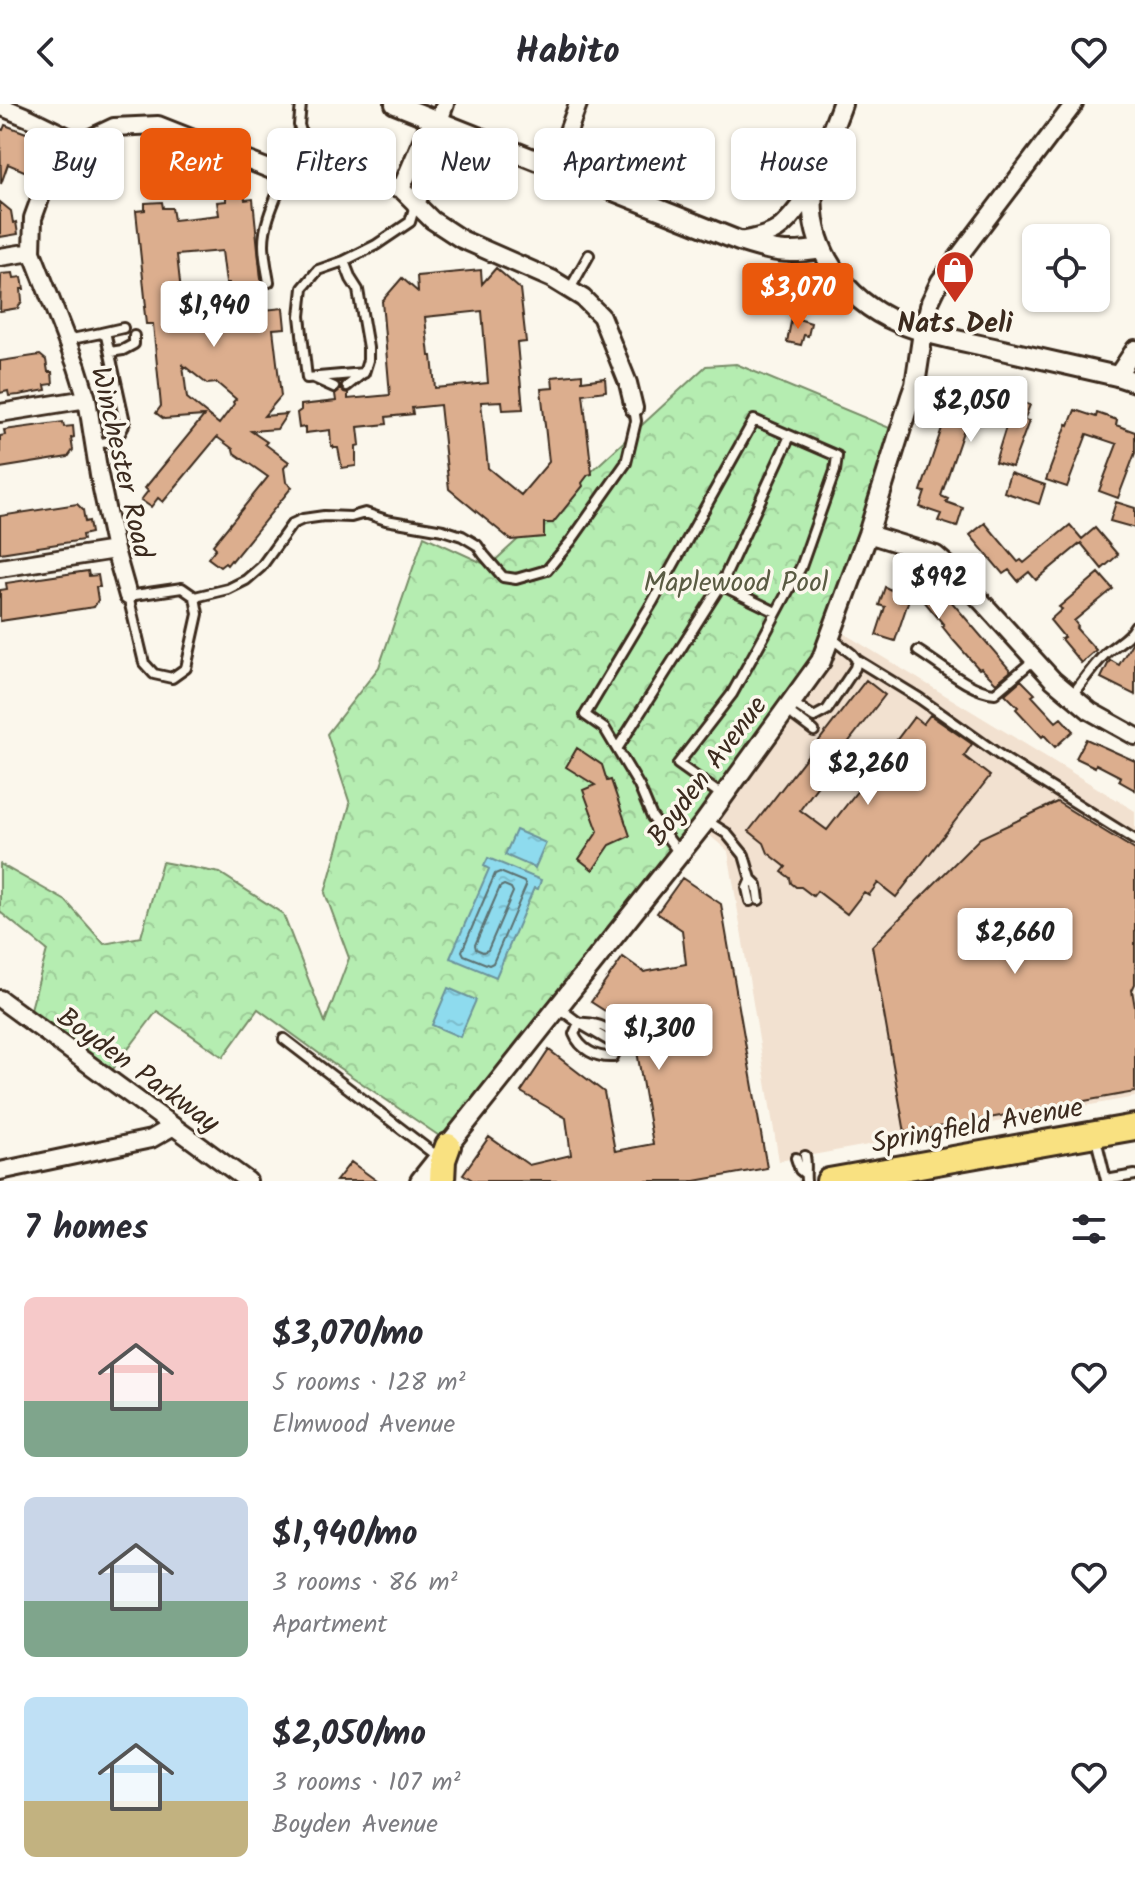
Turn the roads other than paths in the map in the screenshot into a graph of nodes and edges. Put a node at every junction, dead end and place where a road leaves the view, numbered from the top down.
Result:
1 (301, 104) edge
2 (395, 104) edge
3 (578, 104) edge
4 (842, 104) edge
5 (1074, 104) edge
6 (0, 106) edge
7 (442, 113) edge
8 (49, 128) edge
9 (112, 128) edge
10 (166, 128) edge
11 (300, 128) edge
12 (569, 128) edge
13 (833, 128) edge
14 (534, 157) edge
15 (396, 188) edge
16 (401, 189) junction
17 (40, 200) edge
18 (276, 200) edge
19 (637, 200) edge
20 (805, 200) edge
21 (814, 200) edge
22 (416, 205) junction
23 (739, 241) junction
24 (822, 249) junction
25 (32, 252) junction
26 (589, 255) dead end
27 (0, 257) edge
28 (344, 261) junction
29 (269, 282) dead end
30 (570, 290) junction
31 (123, 328) dead end
32 (923, 332) junction
33 (101, 333) junction
34 (134, 336) dead end
35 (66, 340) junction
36 (1135, 349) edge
37 (110, 352) junction
38 (364, 373) junction
39 (313, 377) junction
40 (1126, 379) edge
41 (347, 386) dead end
42 (334, 387) dead end
43 (87, 399) junction
44 (634, 408) joint
45 (0, 413) edge
46 (790, 436) junction
47 (94, 445) junction
48 (868, 534) junction
49 (115, 550) junction
50 (0, 568) edge
51 (721, 585) junction
52 (128, 596) junction
53 (195, 597) junction
54 (776, 612) junction
55 (1135, 626) edge
56 (830, 636) junction
57 (918, 651) dead end
58 (857, 660) junction
59 (1034, 660) junction
60 (1072, 696) junction
61 (788, 706) junction
62 (814, 731) dead end
63 (1135, 736) edge
64 (617, 749) junction
65 (723, 796) junction
66 (706, 820) junction
67 (1135, 840) edge
68 (680, 854) junction
69 (754, 901) dead end
70 (0, 999) edge
71 (558, 1008) junction
72 (579, 1023) junction
73 (284, 1039) dead end
74 (172, 1127) junction
75 (1135, 1127) edge
76 (1095, 1134) junction
77 (801, 1157) dead end
78 (443, 1161) edge
79 (0, 1171) edge
80 (1135, 1175) edge
81 (805, 1178) edge
82 (248, 1181) edge
83 (420, 1181) edge
84 (829, 1181) edge

1 - 11 lane
2 - 7 street
3 - 12 street
4 - 13 street
5 - 32 street
6 - 8 street
7 - 14 street
7 - 16 street
7 - 22 street
9 - 10 street, Winchester Road
15 - 16 street, Winchester Road
16 - 22 street
17 - 25 street, Winchester Road
18 - 29 lane
19 - 23 street
20 - 23 street
21 - 24 street
22 - 28 lane
22 - 30 street
23 - 24 street
24 - 32 street
25 - 27 street
25 - 35 street, Winchester Road
26 - 30 lane
28 - 38 lane
28 - 39 lane
30 - 44 street
31 - 33 lane
32 - 40 street
32 - 48 street, Boyden Avenue
33 - 35 lane
33 - 37 lane
34 - 37 lane
35 - 43 street, Winchester Road
36 - 40 street
37 - 47 lane
38 - 39 lane
38 - 41 lane
39 - 42 lane
43 - 45 street
43 - 47 street, Winchester Road
44 - 53 lane
46 - 51 lane
46 - 54 lane
46 - 64 lane
47 - 49 street, Winchester Road
48 - 56 street, Boyden Avenue
48 - 59 street
49 - 50 street
49 - 52 street, Winchester Road
51 - 54 lane
51 - 64 lane
52 - 53 lane
52 - 53 lane
54 - 65 lane
55 - 60 lane
56 - 58 lane
56 - 61 street, Boyden Avenue
57 - 59 lane
58 - 61 lane
58 - 67 lane
59 - 60 street
60 - 63 street
61 - 62 lane
61 - 65 street, Boyden Avenue
64 - 68 lane
65 - 66 street, Boyden Avenue
66 - 68 street, Boyden Avenue
66 - 69 lane
68 - 71 street, Boyden Avenue
70 - 74 street, Boyden Parkway
71 - 72 lane
71 - 78 street, Boyden Avenue
72 - 72 lane
73 - 78 lane
74 - 79 street
74 - 82 street, Boyden Parkway
75 - 76 main road, Springfield Avenue
76 - 80 lane
76 - 84 main road, Springfield Avenue
77 - 81 lane
78 - 83 street, Boyden Avenue

